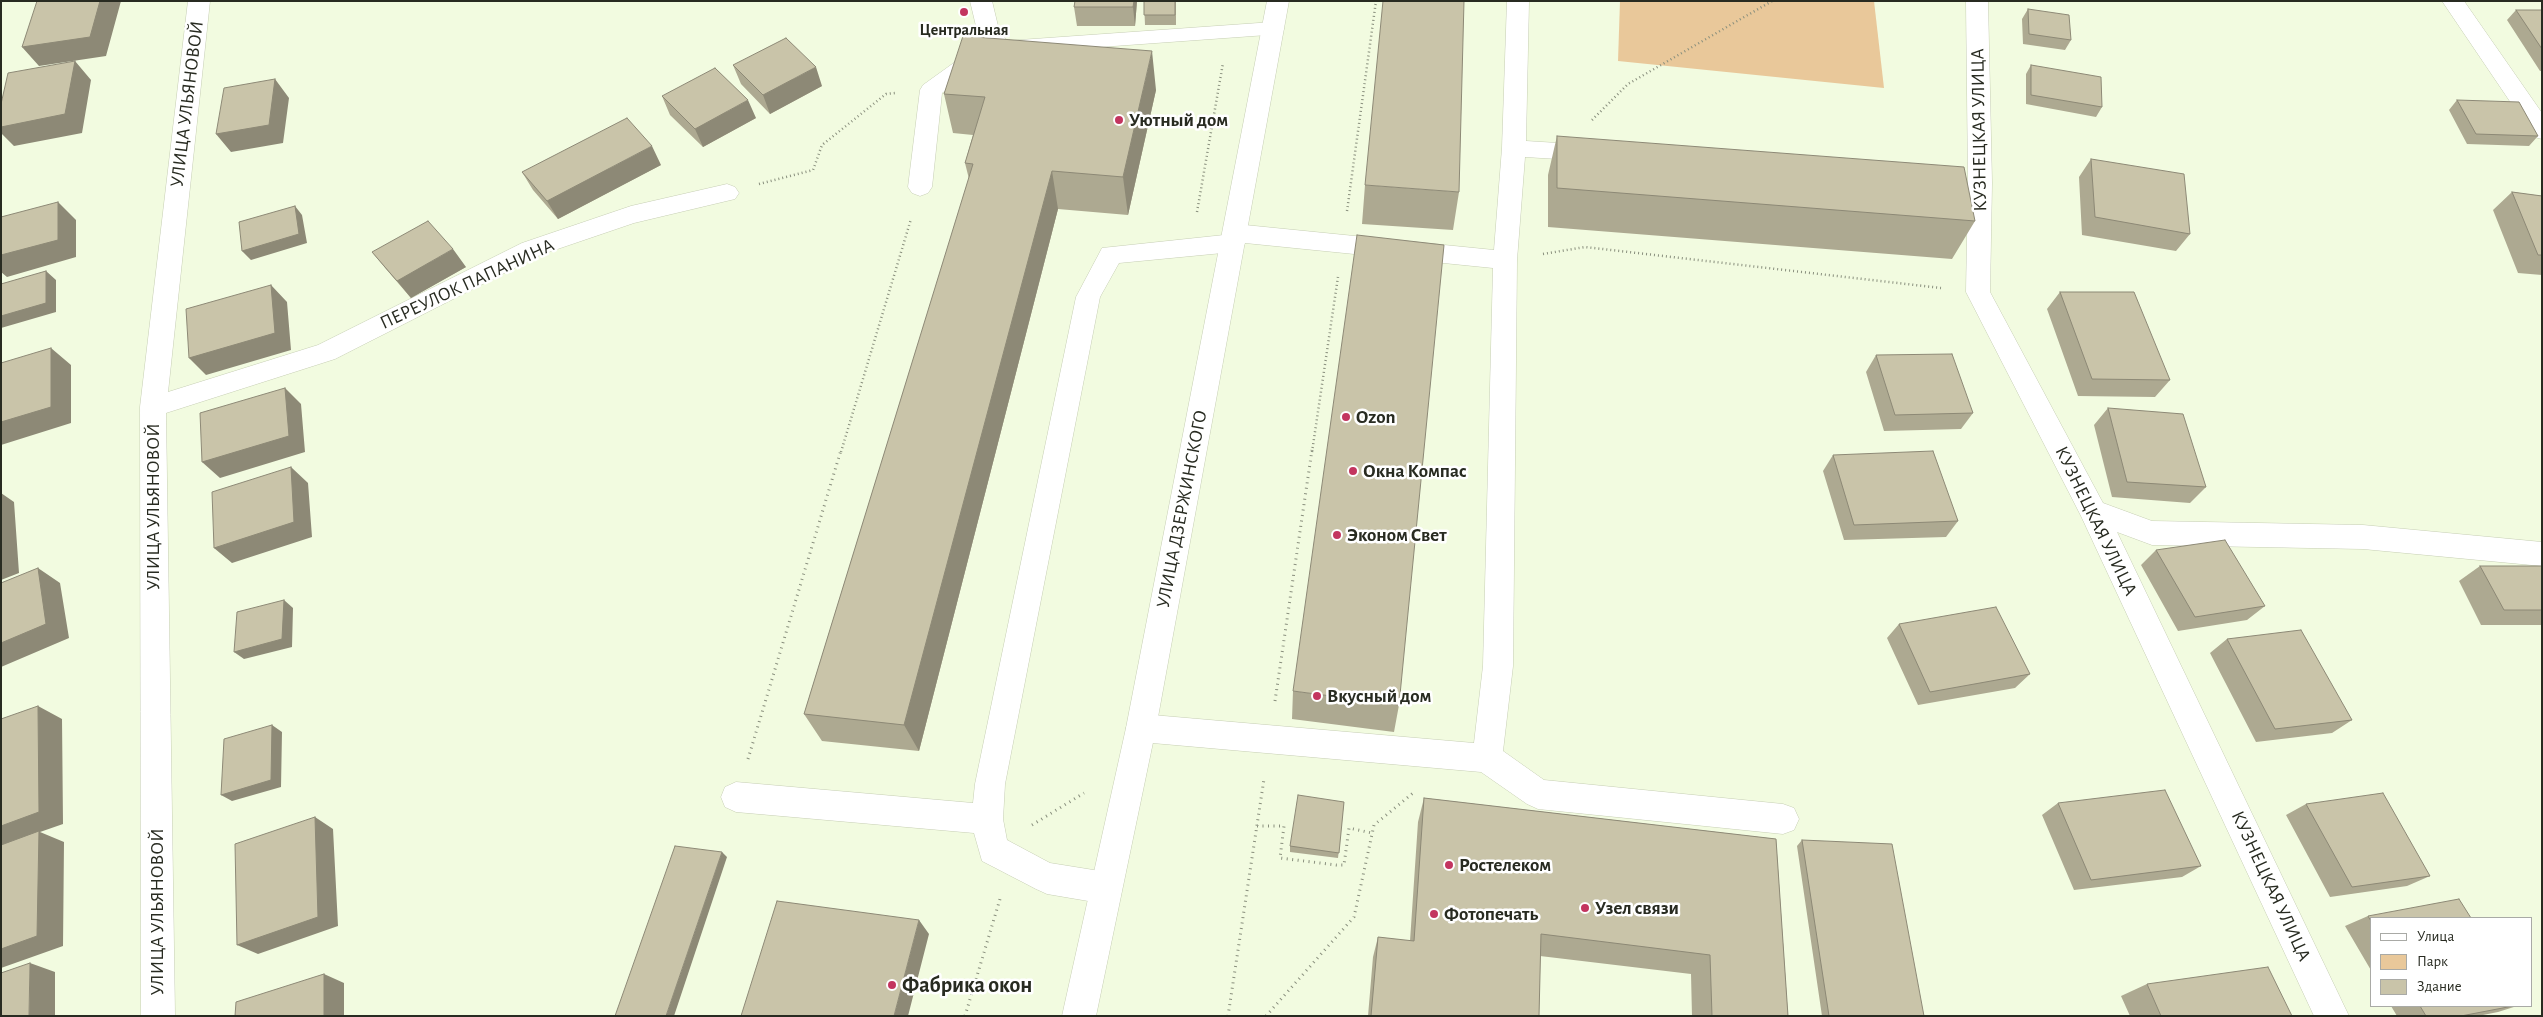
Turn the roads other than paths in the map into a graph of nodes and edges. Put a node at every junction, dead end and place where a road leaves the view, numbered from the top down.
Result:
1 (199, 1) edge
2 (981, 1) edge
3 (1278, 1) edge
4 (1518, 1) edge
5 (1977, 1) edge
6 (2453, 1) edge
7 (1273, 29) junction
8 (999, 47) junction
9 (2542, 131) edge
10 (1514, 148) junction
11 (1612, 155) edge
12 (920, 186) road end
13 (727, 193) road end
14 (1234, 238) junction
15 (1505, 260) junction
16 (152, 407) junction
17 (2093, 511) junction
18 (2542, 554) edge
19 (1141, 728) junction
20 (1472, 757) junction
21 (736, 797) road end
22 (987, 819) junction
23 (1784, 820) dead end
24 (1106, 888) junction
25 (158, 1016) edge
26 (1079, 1016) edge
27 (2332, 1016) edge

1 - 16 street, УЛИЦА УЛЬЯНОВОЙ
2 - 8 street
3 - 7 street, УЛИЦА ДЗЕРЖИНСКОГО
4 - 10 street
5 - 17 street, КУЗНЕЦКАЯ УЛИЦА
6 - 9 street
7 - 8 street
7 - 14 street, УЛИЦА ДЗЕРЖИНСКОГО
8 - 12 street
10 - 11 street
10 - 15 street
13 - 16 street, ПЕРЕУЛОК ПАПАНИНА
14 - 15 street
14 - 19 street, УЛИЦА ДЗЕРЖИНСКОГО
14 - 22 street
15 - 20 street
16 - 25 street, УЛИЦА УЛЬЯНОВОЙ
17 - 18 street
17 - 27 street, КУЗНЕЦКАЯ УЛИЦА
19 - 20 street
19 - 24 street, УЛИЦА ДЗЕРЖИНСКОГО
20 - 23 street
21 - 22 street
22 - 24 street
24 - 26 street, УЛИЦА ДЗЕРЖИНСКОГО

